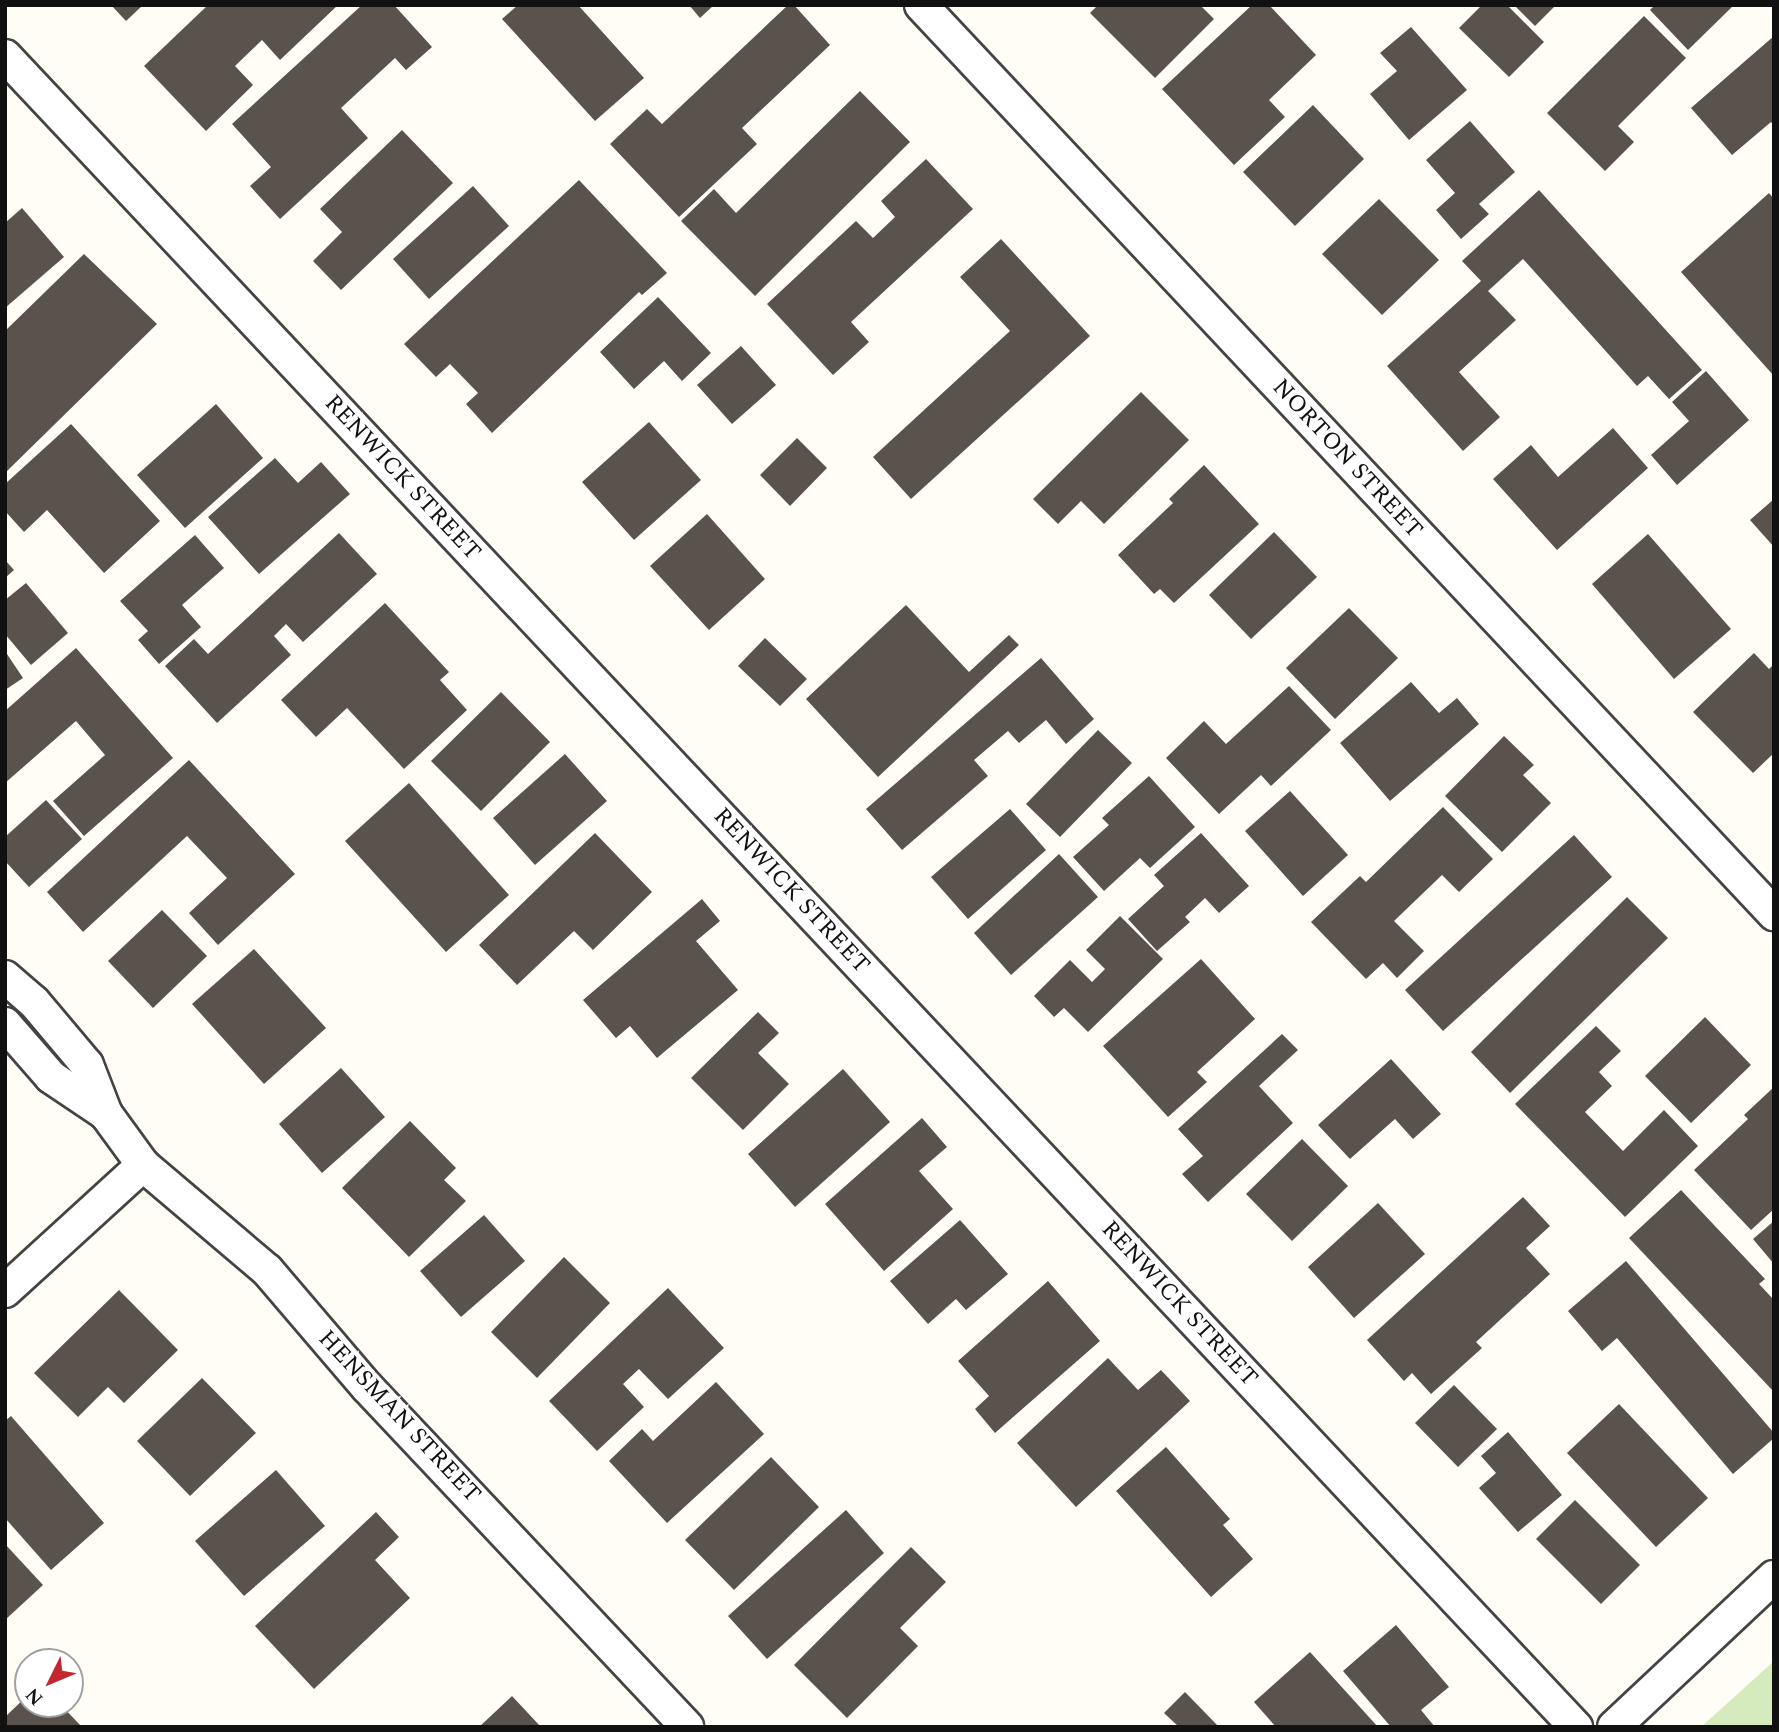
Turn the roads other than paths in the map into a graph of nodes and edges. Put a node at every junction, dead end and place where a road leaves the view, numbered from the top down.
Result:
1 (920, 5) edge
2 (5, 56) edge
3 (1774, 914) edge
4 (5, 977) edge
5 (5, 1024) edge
6 (106, 1114) junction
7 (143, 1165) junction
8 (5, 1291) edge
9 (1774, 1577) edge
10 (687, 1727) edge
11 (1576, 1727) edge
12 (1614, 1727) edge

1 - 3 street, NORTON STREET
2 - 11 street, RENWICK STREET
4 - 6 street, HENSMAN STREET
5 - 6 street, HENSMAN STREET
6 - 7 street, HENSMAN STREET
7 - 8 street
7 - 10 street, HENSMAN STREET
9 - 12 street

